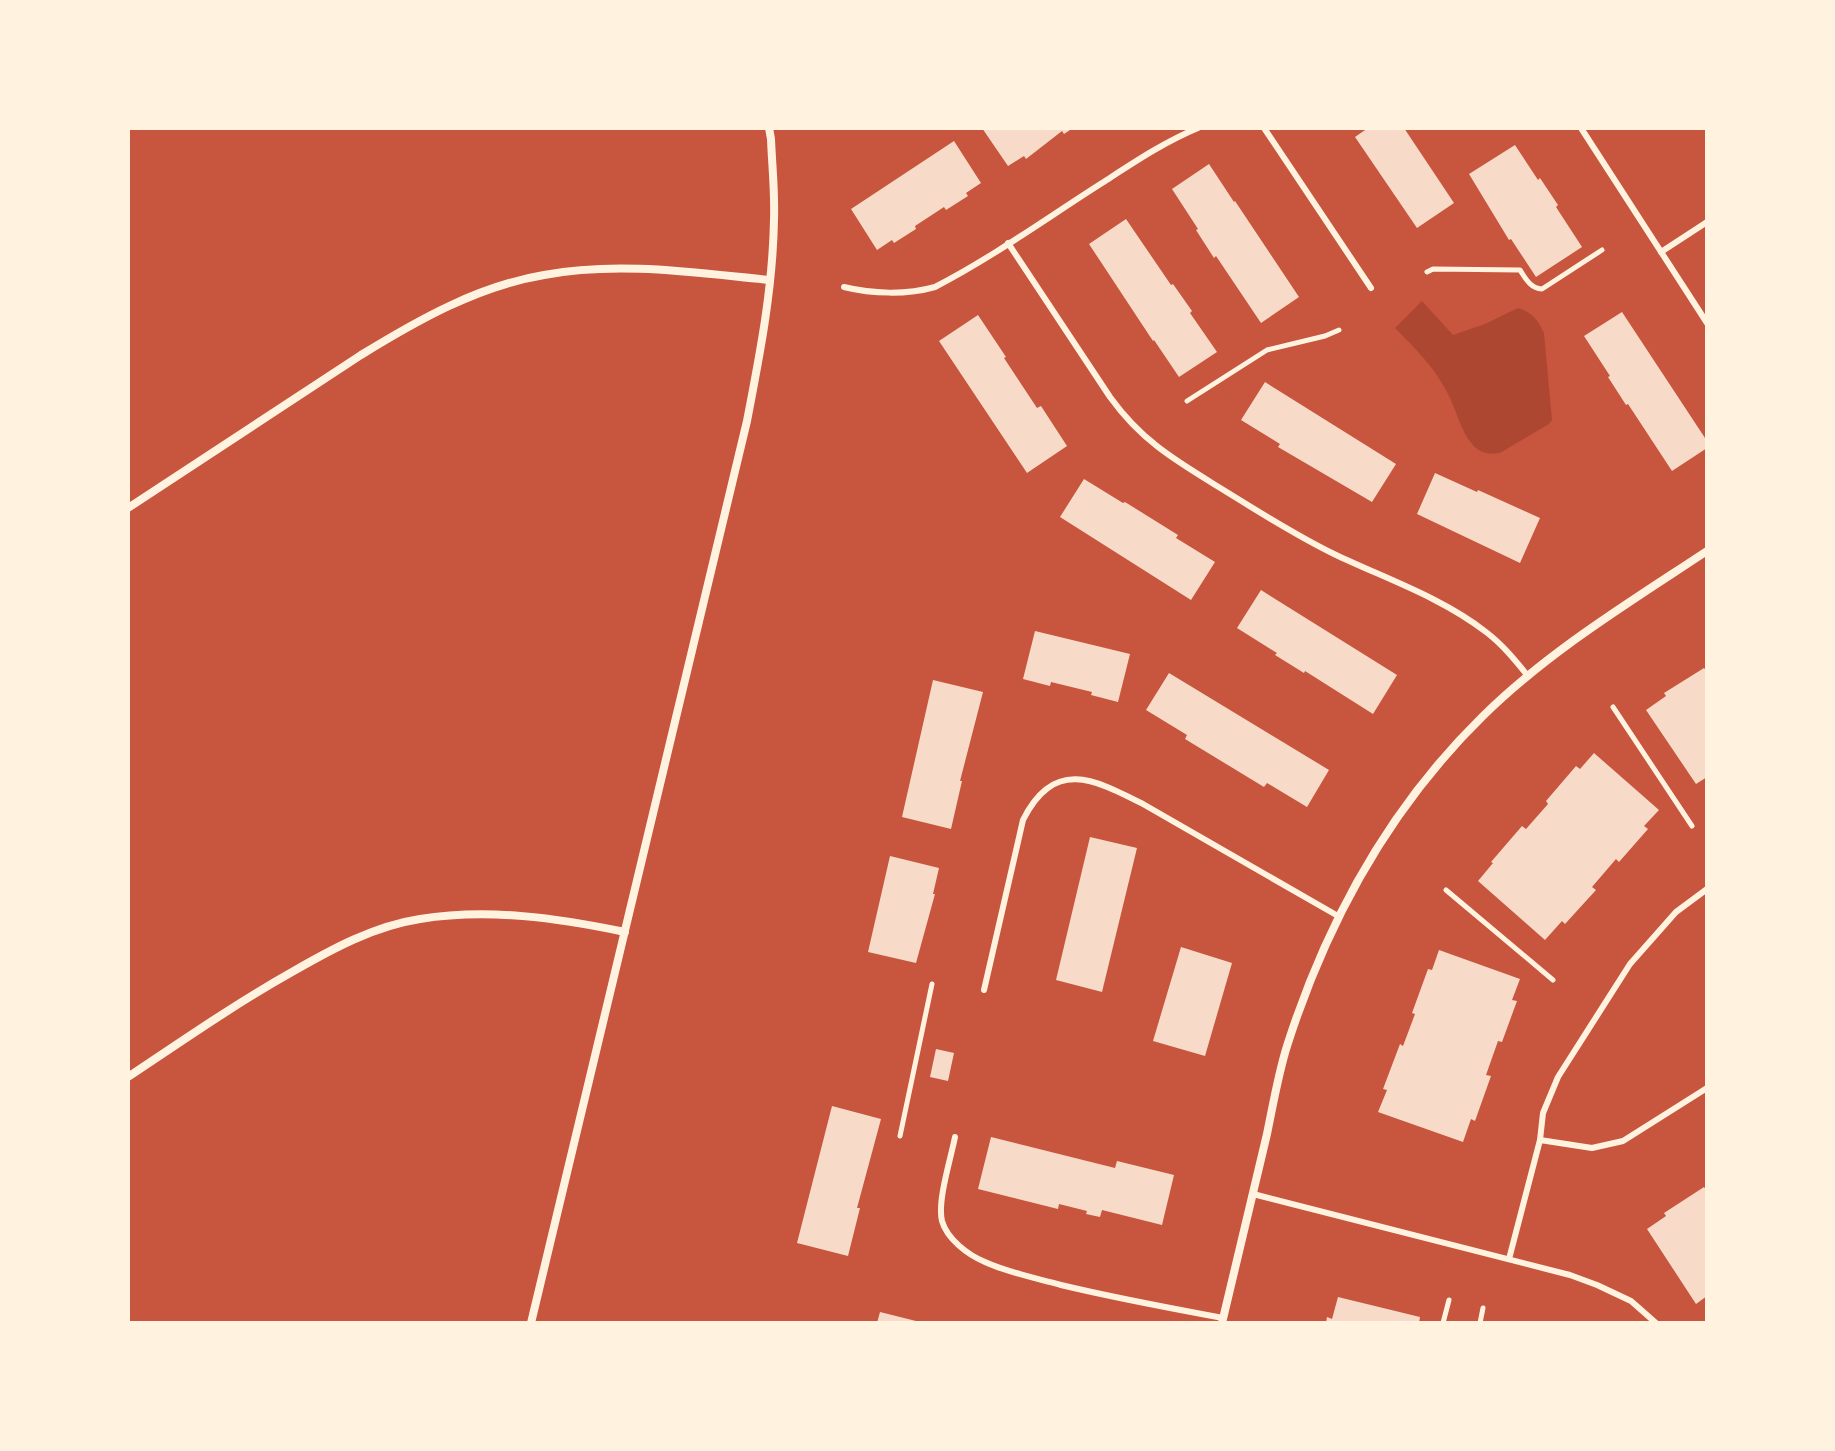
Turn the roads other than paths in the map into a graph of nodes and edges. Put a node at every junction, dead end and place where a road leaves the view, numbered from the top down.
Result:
1 (769, 128) edge
2 (1198, 128) edge
3 (1264, 128) edge
4 (1581, 128) edge
5 (1707, 222) edge
6 (1008, 243) junction
7 (1661, 252) junction
8 (770, 280) junction
9 (844, 287) dead end
10 (1371, 288) dead end
11 (1707, 323) edge
12 (128, 508) edge
13 (1707, 551) edge
14 (1528, 676) junction
15 (1707, 889) edge
16 (1338, 916) junction
17 (625, 932) junction
18 (984, 990) dead end
19 (128, 1077) edge
20 (1707, 1088) edge
21 (955, 1137) dead end
22 (1540, 1140) junction
23 (1253, 1194) junction
24 (1509, 1259) junction
25 (1222, 1320) edge
26 (531, 1323) edge
27 (1656, 1323) edge

1 - 8 street
2 - 6 lane
3 - 10 lane
4 - 7 lane
5 - 7 lane
6 - 9 lane
6 - 14 lane
7 - 11 lane
8 - 12 street
8 - 17 street
13 - 14 street
14 - 16 street
15 - 22 lane
16 - 18 lane
16 - 23 street
17 - 19 street
17 - 26 street
20 - 22 lane
21 - 25 lane
22 - 24 lane
23 - 24 lane
23 - 25 street
24 - 27 lane

